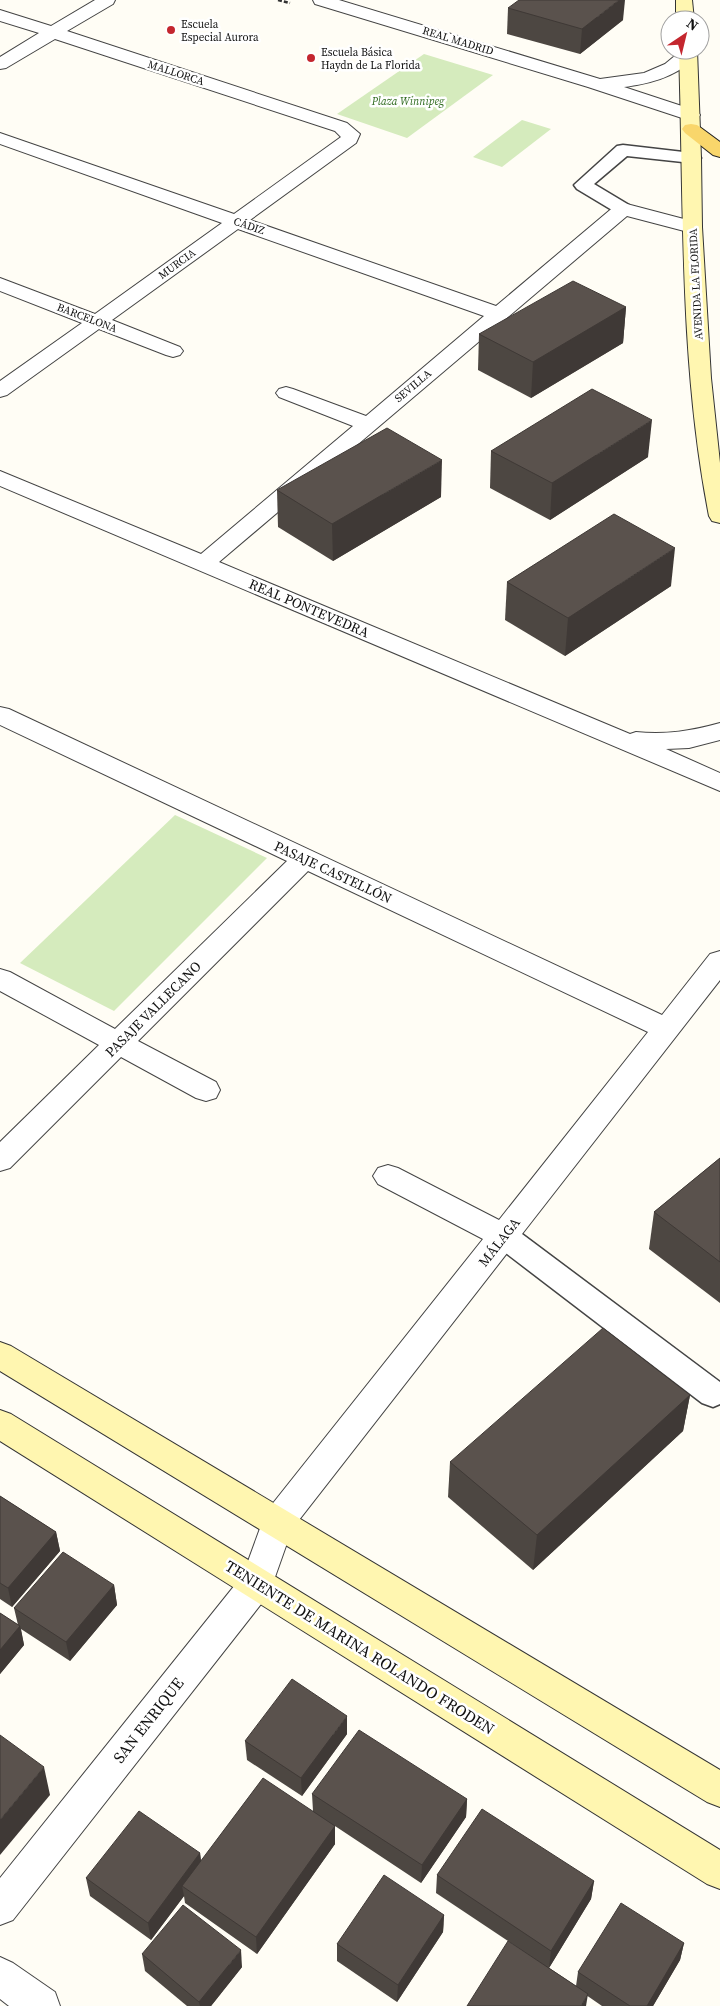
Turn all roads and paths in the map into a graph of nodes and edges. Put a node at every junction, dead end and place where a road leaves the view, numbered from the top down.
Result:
1 (107, 0) edge
2 (321, 0) edge
3 (0, 15) edge
4 (52, 32) junction
5 (683, 60) edge
6 (688, 60) edge
7 (0, 64) edge
8 (594, 83) junction
9 (691, 122) junction
10 (351, 134) joint
11 (0, 138) edge
12 (720, 151) edge
13 (692, 158) junction
14 (623, 209) junction
15 (236, 222) junction
16 (692, 227) junction
17 (0, 284) edge
18 (498, 314) junction
19 (97, 322) junction
20 (173, 351) dead end
21 (0, 391) edge
22 (286, 394) dead end
23 (368, 424) junction
24 (4, 485) edge
25 (720, 516) edge
26 (203, 564) junction
27 (0, 715) edge
28 (720, 731) edge
29 (618, 738) junction
30 (720, 783) edge
31 (304, 858) junction
32 (720, 962) edge
33 (0, 980) edge
34 (666, 1030) junction
35 (119, 1043) junction
36 (206, 1090) dead end
37 (0, 1160) edge
38 (388, 1176) dead end
39 (504, 1236) junction
40 (0, 1355) edge
41 (713, 1394) dead end
42 (0, 1424) edge
43 (278, 1522) junction
44 (257, 1582) junction
45 (720, 1790) edge
46 (720, 1871) edge
47 (0, 1907) edge
48 (0, 1976) edge
49 (41, 2006) edge

1 - 4 street
2 - 8 street, REAL MADRID
3 - 4 street, MALLORCA
4 - 7 street
4 - 10 street, MALLORCA
5 - 8 street, REAL MADRID
6 - 9 street, AVENIDA LA FLORIDA
8 - 9 street, REAL MADRID
9 - 12 main road
9 - 13 street, AVENIDA LA FLORIDA
10 - 15 street, MURCIA
11 - 15 street, CÁDIZ
13 - 14 lane
13 - 16 street, AVENIDA LA FLORIDA
14 - 16 street
14 - 18 street, SEVILLA
15 - 18 street, CÁDIZ
15 - 19 street, MURCIA
16 - 25 street, AVENIDA LA FLORIDA
17 - 19 street, BARCELONA
18 - 23 street, SEVILLA
19 - 20 street, BARCELONA
19 - 21 street, MURCIA
22 - 23 street
23 - 26 street, SEVILLA
24 - 26 street, REAL PONTEVEDRA
26 - 29 street, REAL PONTEVEDRA
27 - 31 street, PASAJE CASTELLÓN
28 - 29 street, REAL PONTEVEDRA
29 - 30 street, REAL PONTEVEDRA
31 - 34 street, PASAJE CASTELLÓN
31 - 35 street, PASAJE VALLECANO
32 - 34 street, MÁLAGA
33 - 35 street
34 - 39 street, MÁLAGA
35 - 36 street
35 - 37 street, PASAJE VALLECANO
38 - 39 street
39 - 41 lane
39 - 43 street, MÁLAGA
40 - 43 street
42 - 44 street, TENIENTE DE MARINA ROLANDO FRODEN
43 - 44 street, SAN ENRIQUE
43 - 45 street
44 - 46 street, TENIENTE DE MARINA ROLANDO FRODEN
44 - 47 street, SAN ENRIQUE
48 - 49 street

